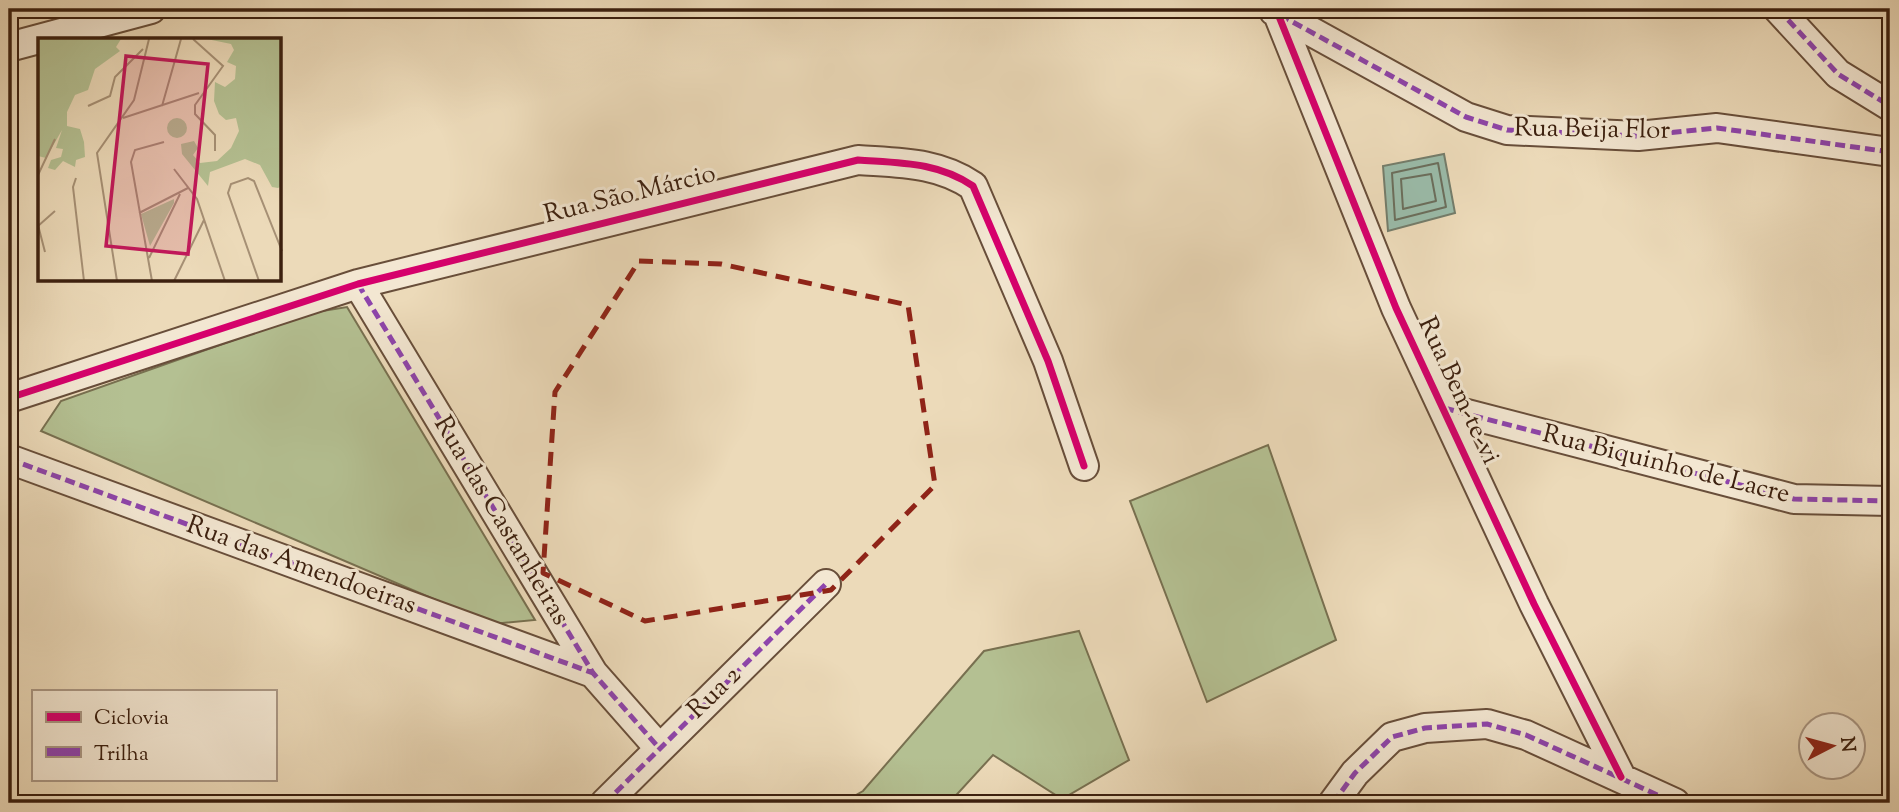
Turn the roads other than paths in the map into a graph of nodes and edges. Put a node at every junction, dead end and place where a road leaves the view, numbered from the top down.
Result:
1 (151, 9) edge
2 (1778, 9) edge
3 (1274, 11) edge
4 (43, 38) edge
5 (38, 39) edge
6 (9, 47) edge
7 (1890, 106) edge
8 (1890, 152) edge
9 (358, 284) junction
10 (9, 398) edge
11 (1444, 408) junction
12 (9, 459) edge
13 (1084, 466) dead end
14 (1890, 501) edge
15 (826, 584) dead end
16 (593, 673) junction
17 (659, 748) junction
18 (1620, 777) junction
19 (605, 803) edge
20 (1333, 803) edge
21 (1675, 803) edge

1 - 4 street
2 - 7 street
3 - 8 street, Rua Beija Flor
3 - 11 street, Rua Bem-te-vi
5 - 6 street
9 - 10 street, Rua São Márcio
9 - 13 street, Rua São Márcio
9 - 16 street, Rua das Castanheiras
11 - 14 street, Rua Biquinho de Lacre
11 - 18 street, Rua Bem-te-vi
12 - 16 street, Rua das Amendoeiras
15 - 17 street, Rua 2
16 - 17 street, Rua das Castanheiras
17 - 19 street, Rua 2
18 - 20 street
18 - 21 street

